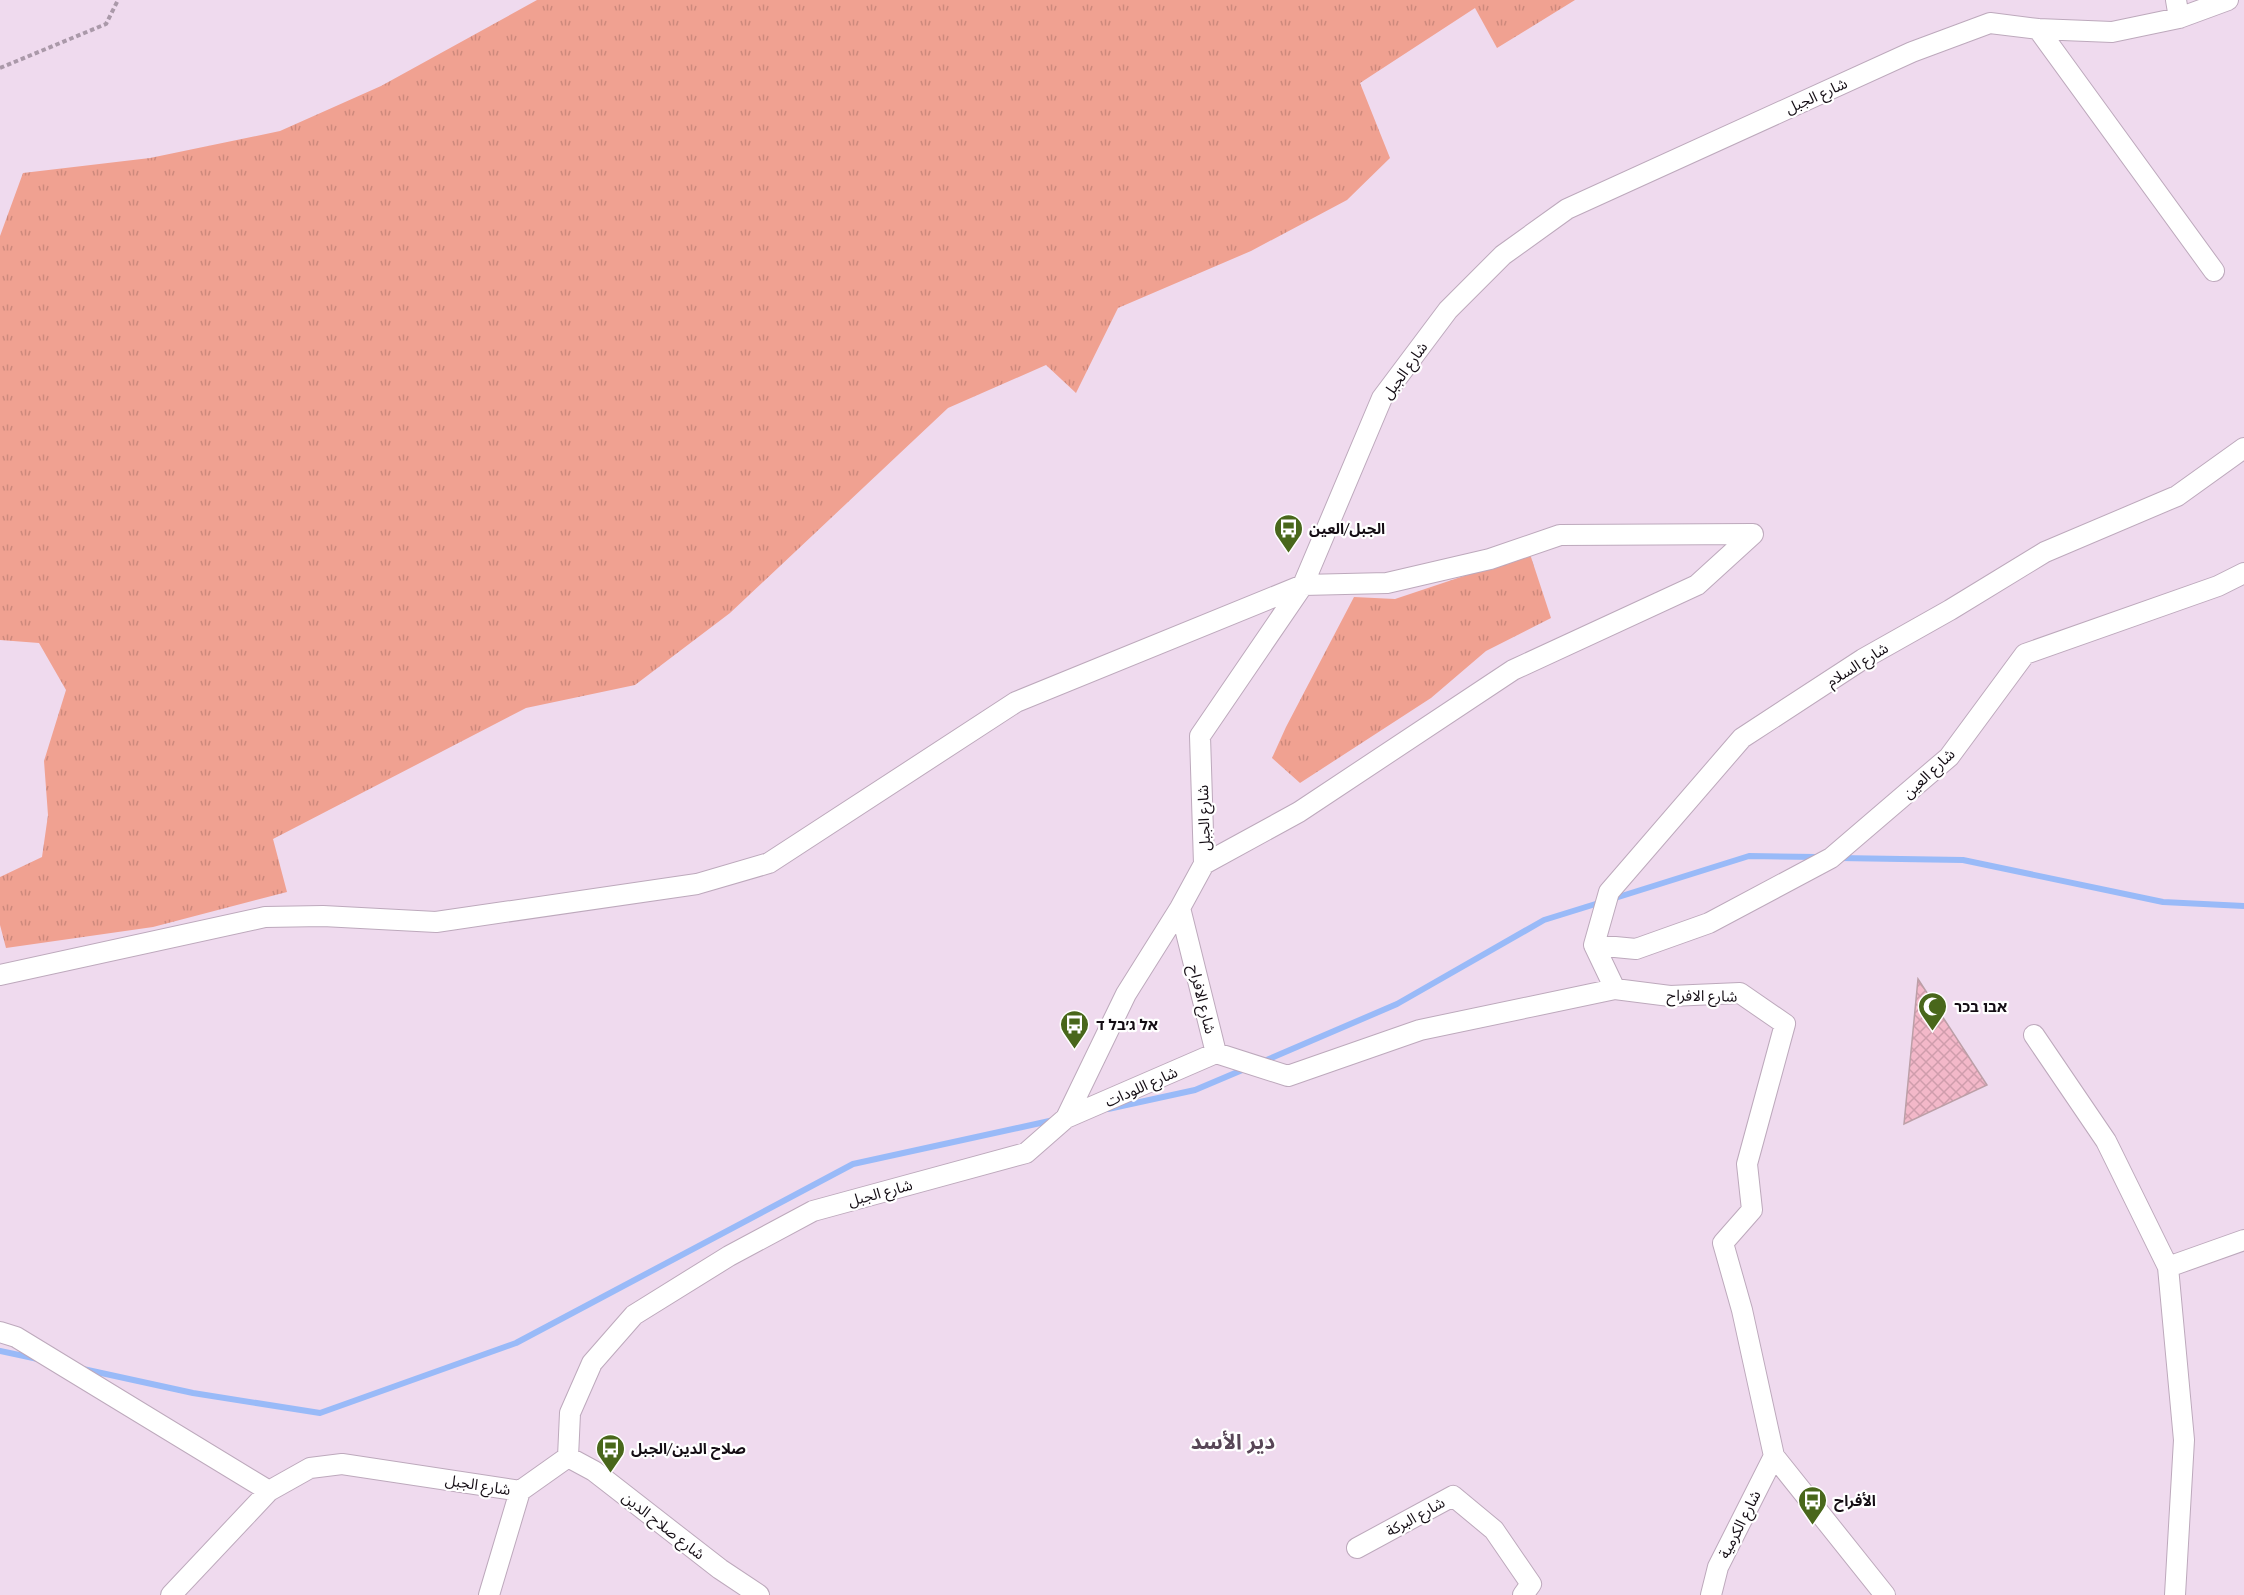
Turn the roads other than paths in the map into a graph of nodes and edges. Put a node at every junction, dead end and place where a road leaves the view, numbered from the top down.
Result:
1 (2228, 0) edge
2 (2177, 9) edge
3 (2037, 29) junction
4 (2214, 271) dead end
5 (2244, 448) edge
6 (2244, 573) edge
7 (1304, 585) junction
8 (1204, 864) junction
9 (1180, 908) junction
10 (1594, 945) junction
11 (0, 975) edge
12 (1615, 988) junction
13 (2034, 1035) dead end
14 (1216, 1053) junction
15 (1066, 1118) junction
16 (2244, 1240) edge
17 (2168, 1267) junction
18 (0, 1332) edge
19 (1774, 1456) junction
20 (568, 1457) junction
21 (269, 1491) junction
22 (520, 1491) junction
23 (1357, 1548) dead end
24 (171, 1595) edge
25 (489, 1595) edge
26 (759, 1595) edge
27 (1523, 1595) edge
28 (1711, 1595) edge
29 (1885, 1595) edge
30 (2175, 1595) edge

1 - 2 street, شارع الجبل
2 - 3 street, شارع الجبل
3 - 4 street
3 - 7 street, شارع الجبل
5 - 10 street, شارع السلام
6 - 10 street, شارع العين
7 - 8 street, شارع الجبل
7 - 8 street
7 - 11 street
8 - 9 street, شارع الجبل
9 - 14 street, شارع الافراح
9 - 15 street, شارع الجبل
10 - 12 street
12 - 14 street, شارع الافراح
12 - 19 street, شارع الافراح
13 - 17 street
14 - 15 street, شارع اللودات
15 - 20 street, شارع الجبل
16 - 17 street
17 - 30 street
18 - 21 street
19 - 28 street, شارع الكرمية
19 - 29 street, شارع الافراح
20 - 22 street, شارع الجبل
20 - 26 street, شارع صلاح الدين
21 - 22 street, شارع الجبل
21 - 24 street, شارع الجبل
22 - 25 street
23 - 27 street, شارع البركة

